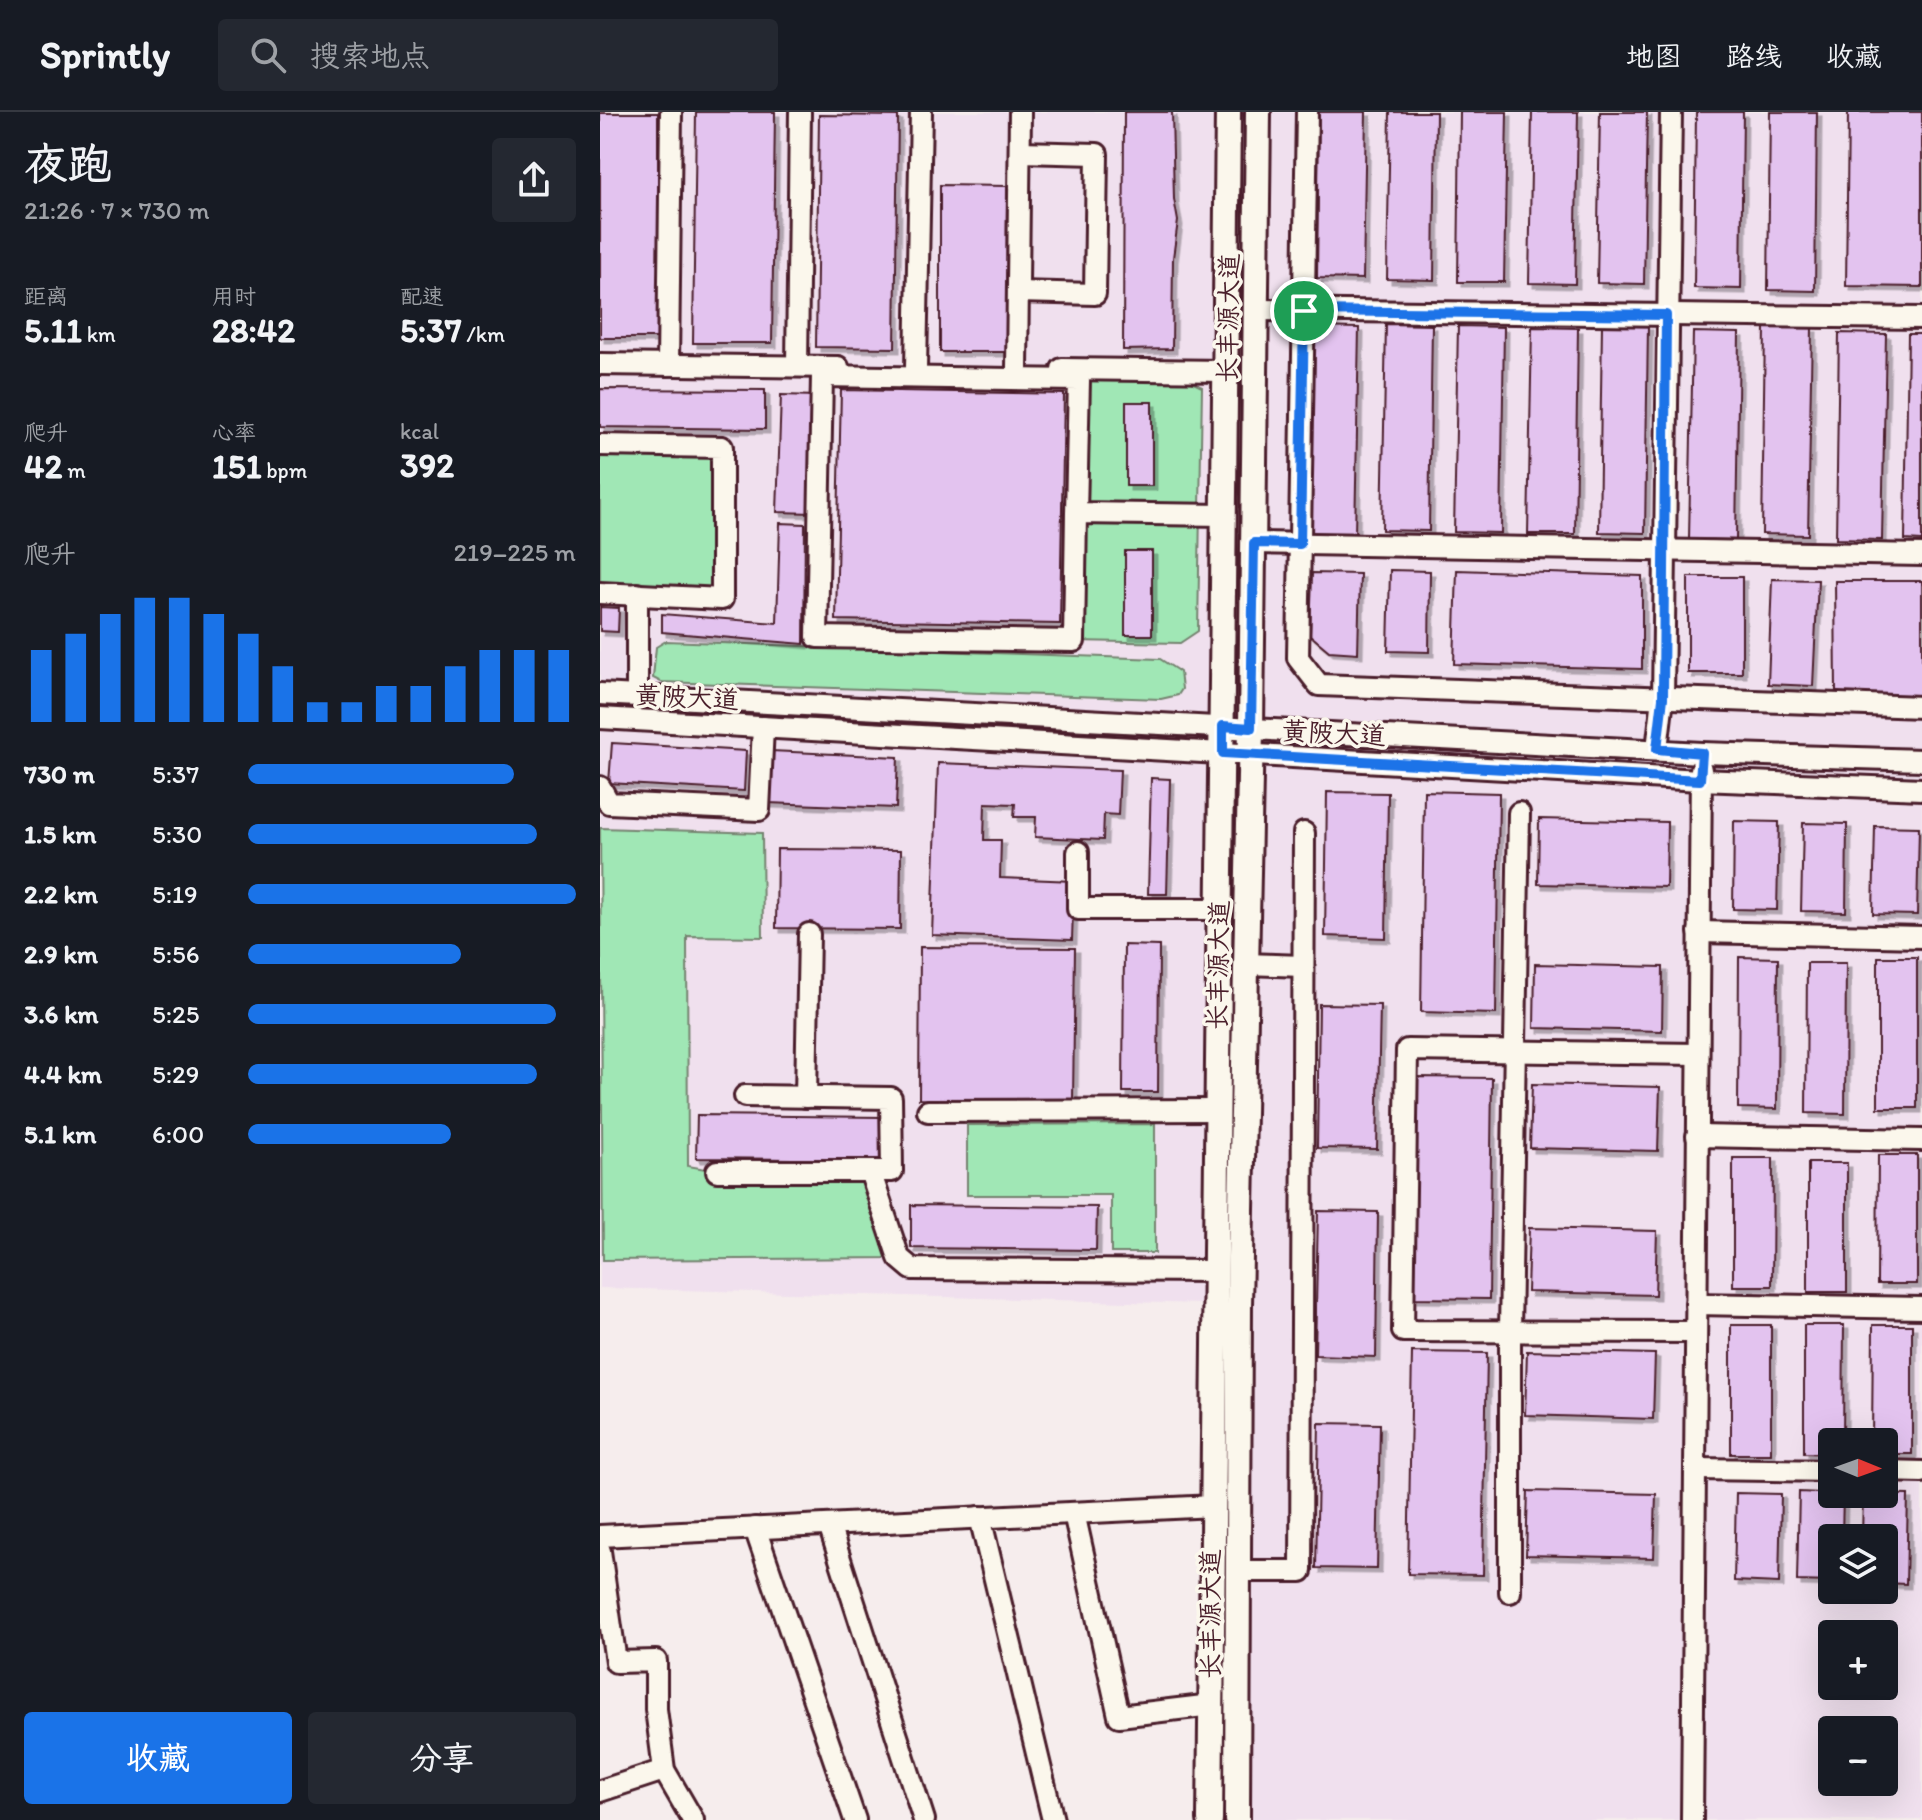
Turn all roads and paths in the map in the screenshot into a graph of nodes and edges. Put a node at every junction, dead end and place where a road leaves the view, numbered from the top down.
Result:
1 (671, 112) edge
2 (800, 112) edge
3 (921, 112) edge
4 (1020, 112) edge
5 (1228, 112) edge
6 (1258, 112) edge
7 (1307, 112) edge
8 (1671, 112) edge
9 (1020, 152) junction
10 (1018, 292) junction
11 (1256, 310) junction
12 (1304, 311) junction
13 (1666, 315) junction
14 (1922, 318) edge
15 (600, 364) edge
16 (668, 365) junction
17 (797, 366) junction
18 (916, 368) junction
19 (1017, 369) junction
20 (1226, 371) junction
21 (600, 445) edge
22 (1076, 513) junction
23 (1225, 515) junction
24 (1254, 543) junction
25 (1300, 544) junction
26 (1664, 551) junction
27 (1922, 555) edge
28 (600, 593) edge
29 (637, 594) junction
30 (600, 694) edge
31 (637, 696) junction
32 (1663, 698) junction
33 (1922, 707) edge
34 (600, 718) edge
35 (1223, 726) junction
36 (763, 727) junction
37 (1251, 728) junction
38 (1657, 749) junction
39 (1223, 753) junction
40 (1702, 753) junction
41 (1250, 754) junction
42 (1922, 760) edge
43 (1700, 780) junction
44 (600, 787) edge
45 (1922, 789) edge
46 (1519, 813) dead end
47 (1304, 833) dead end
48 (1078, 852) dead end
49 (1221, 909) junction
50 (1699, 932) junction
51 (809, 934) dead end
52 (1922, 937) edge
53 (1246, 964) junction
54 (1303, 966) junction
55 (1516, 1051) junction
56 (1698, 1054) junction
57 (745, 1096) dead end
58 (806, 1097) junction
59 (1218, 1110) junction
60 (928, 1111) dead end
61 (1697, 1136) junction
62 (1922, 1140) edge
63 (717, 1171) dead end
64 (870, 1171) junction
65 (1216, 1271) junction
66 (1696, 1304) junction
67 (1922, 1308) edge
68 (1510, 1331) junction
69 (1696, 1332) junction
70 (1695, 1469) junction
71 (1818, 1471) edge
72 (1898, 1471) edge
73 (1922, 1472) edge
74 (1214, 1506) junction
75 (1074, 1513) junction
76 (980, 1517) junction
77 (829, 1525) junction
78 (755, 1528) junction
79 (600, 1536) edge
80 (600, 1551) edge
81 (1238, 1571) junction
82 (1510, 1592) dead end
83 (1212, 1705) junction
84 (664, 1770) junction
85 (600, 1791) edge
86 (693, 1820) edge
87 (855, 1820) edge
88 (924, 1820) edge
89 (1053, 1820) edge
90 (1210, 1820) edge
91 (1237, 1820) edge
92 (1692, 1820) edge

1 - 16 street
2 - 17 street
3 - 18 street
4 - 9 street
5 - 20 main road, 长丰源大道
6 - 11 main road, 长丰源大道
7 - 12 street
8 - 13 street
9 - 10 street
9 - 10 street
10 - 19 street
11 - 12 street
11 - 24 main road, 长丰源大道
12 - 13 street
12 - 25 street
13 - 14 street
13 - 26 street
15 - 16 street
16 - 17 street
17 - 18 street
18 - 19 street
19 - 20 street
20 - 23 main road, 长丰源大道
21 - 29 street
22 - 22 street
22 - 23 street
23 - 35 main road, 长丰源大道
24 - 25 street
24 - 37 main road, 长丰源大道
25 - 26 street
25 - 32 street
26 - 27 street
26 - 32 street
28 - 29 street
29 - 31 street
30 - 31 street, 黄陂大道
31 - 35 street, 黄陂大道
32 - 33 street
32 - 38 street
34 - 36 street, 黄陂大道
35 - 37 street, 黄陂大道
35 - 39 main road, 长丰源大道
36 - 39 street, 黄陂大道
36 - 44 street
37 - 38 street, 黄陂大道
37 - 41 main road, 长丰源大道
38 - 40 street, 黄陂大道
39 - 41 street, 黄陂大道
39 - 49 main road, 长丰源大道
40 - 42 street, 黄陂大道
40 - 43 street
41 - 43 street, 黄陂大道
41 - 53 main road, 长丰源大道
43 - 45 street, 黄陂大道
43 - 50 street
46 - 55 street
47 - 54 street
48 - 49 street
49 - 59 main road, 长丰源大道
50 - 52 street
50 - 56 street
51 - 58 street
53 - 54 street
53 - 81 main road, 长丰源大道
54 - 81 street
55 - 56 street
55 - 68 street
55 - 68 street
56 - 61 street
57 - 58 street
58 - 64 street
59 - 60 street
59 - 65 main road, 长丰源大道
61 - 62 street
61 - 66 street
63 - 64 street
64 - 65 street
65 - 74 main road, 长丰源大道
66 - 67 street
66 - 69 street
68 - 69 street
68 - 82 street
69 - 70 street
70 - 71 street
70 - 92 street
72 - 73 street
74 - 75 street
74 - 83 main road, 长丰源大道
75 - 76 street
75 - 83 street
76 - 77 street
76 - 89 street
77 - 78 street
77 - 88 street
78 - 79 street
78 - 87 street
80 - 84 street
81 - 91 main road, 长丰源大道
83 - 90 main road, 长丰源大道
84 - 85 street
84 - 86 street

